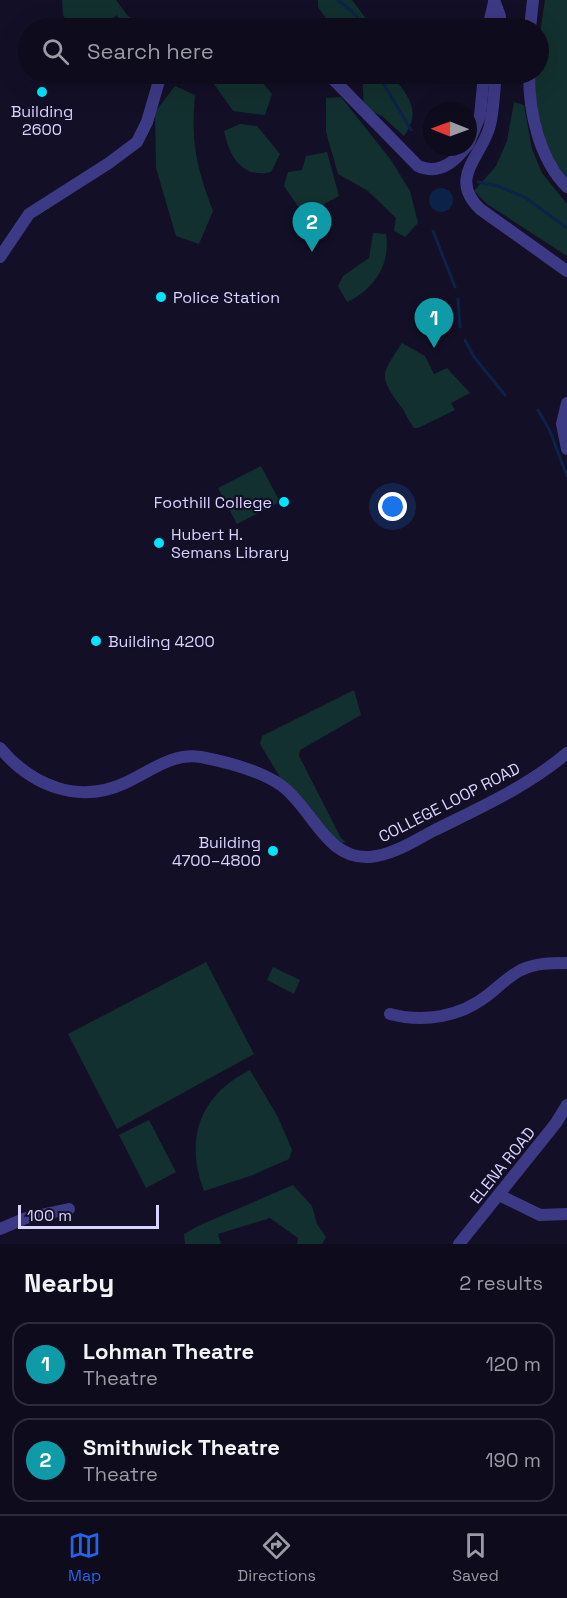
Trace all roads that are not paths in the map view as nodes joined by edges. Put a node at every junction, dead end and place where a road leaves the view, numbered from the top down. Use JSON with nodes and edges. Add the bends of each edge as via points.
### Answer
{"nodes":[{"id":1,"x":533,"y":0,"type":"edge"},
{"id":2,"x":494,"y":1,"type":"edge"},
{"id":3,"x":490,"y":18,"type":"edge"},
{"id":4,"x":500,"y":18,"type":"edge"},
{"id":5,"x":531,"y":18,"type":"edge"},
{"id":6,"x":158,"y":84,"type":"edge"},
{"id":7,"x":338,"y":84,"type":"edge"},
{"id":8,"x":483,"y":84,"type":"edge"},
{"id":9,"x":495,"y":84,"type":"edge"},
{"id":10,"x":530,"y":84,"type":"edge"},
{"id":11,"x":477,"y":123,"type":"edge"},
{"id":12,"x":456,"y":156,"type":"edge"},
{"id":13,"x":567,"y":187,"type":"edge"},
{"id":14,"x":0,"y":256,"type":"edge"},
{"id":15,"x":567,"y":271,"type":"edge"},
{"id":16,"x":567,"y":404,"type":"edge"},
{"id":17,"x":567,"y":449,"type":"edge"},
{"id":18,"x":0,"y":748,"type":"edge"},
{"id":19,"x":567,"y":753,"type":"edge"},
{"id":20,"x":567,"y":963,"type":"edge"},
{"id":21,"x":390,"y":1014,"type":"dead end"},
{"id":22,"x":567,"y":1105,"type":"edge"},
{"id":23,"x":499,"y":1195,"type":"junction"},
{"id":24,"x":69,"y":1209,"type":"dead end"},
{"id":25,"x":567,"y":1214,"type":"edge"},
{"id":26,"x":0,"y":1229,"type":"edge"},
{"id":27,"x":459,"y":1244,"type":"edge"}],
"edges":[{"from":1,"to":5,"type":"street"},
{"from":2,"to":3,"type":"street"},
{"from":2,"to":4,"type":"street"},
{"from":6,"to":14,"type":"street","via":[[137,142],[29,214]]},
{"from":7,"to":12,"type":"street","via":[[418,166],[429,170],[444,167]]},
{"from":8,"to":11,"type":"street"},
{"from":9,"to":15,"type":"street","via":[[490,124],[468,168],[469,195],[480,209]]},
{"from":10,"to":13,"type":"street","via":[[540,139],[552,169]]},
{"from":16,"to":17,"type":"street","via":[[562,424]]},
{"from":18,"to":19,"type":"street","name":"COLLEGE LOOP ROAD","via":[[33,778],[51,788],[71,792],[117,786],[183,756],[235,766],[283,787],[343,852],[369,857],[393,851],[524,785]]},
{"from":20,"to":21,"type":"street","via":[[541,963],[520,970],[470,1008],[448,1016],[413,1018]]},
{"from":22,"to":23,"type":"street","name":"ELENA ROAD"},
{"from":23,"to":25,"type":"street","via":[[540,1215]]},
{"from":23,"to":27,"type":"street","name":"ELENA ROAD"},
{"from":24,"to":26,"type":"street","via":[[26,1218]]}]}
